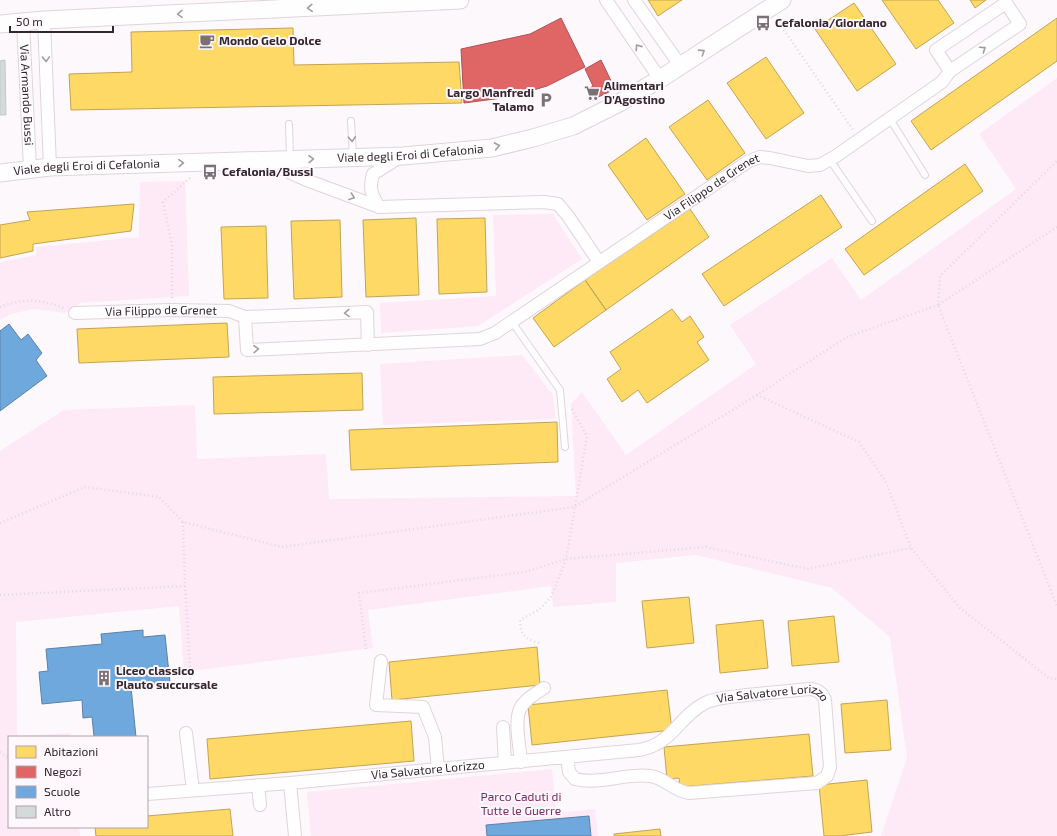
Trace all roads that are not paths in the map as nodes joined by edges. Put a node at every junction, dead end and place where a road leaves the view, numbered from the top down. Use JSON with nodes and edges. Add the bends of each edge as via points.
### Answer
{"nodes":[{"id":1,"x":460,"y":0,"type":"edge"},
{"id":2,"x":606,"y":0,"type":"edge"},
{"id":3,"x":634,"y":0,"type":"edge"},
{"id":4,"x":776,"y":4,"type":"edge"},
{"id":5,"x":44,"y":20,"type":"junction"},
{"id":6,"x":23,"y":22,"type":"junction"},
{"id":7,"x":0,"y":24,"type":"edge"},
{"id":8,"x":680,"y":65,"type":"junction"},
{"id":9,"x":950,"y":71,"type":"junction"},
{"id":10,"x":660,"y":79,"type":"junction"},
{"id":11,"x":890,"y":119,"type":"junction"},
{"id":12,"x":351,"y":121,"type":"dead end"},
{"id":13,"x":289,"y":124,"type":"dead end"},
{"id":14,"x":403,"y":156,"type":"junction"},
{"id":15,"x":353,"y":157,"type":"junction"},
{"id":16,"x":290,"y":159,"type":"junction"},
{"id":17,"x":264,"y":160,"type":"junction"},
{"id":18,"x":830,"y":160,"type":"junction"},
{"id":19,"x":50,"y":166,"type":"junction"},
{"id":20,"x":30,"y":168,"type":"junction"},
{"id":21,"x":0,"y":173,"type":"edge"},
{"id":22,"x":925,"y":175,"type":"dead end"},
{"id":23,"x":379,"y":207,"type":"junction"},
{"id":24,"x":872,"y":221,"type":"dead end"},
{"id":25,"x":599,"y":262,"type":"junction"},
{"id":26,"x":75,"y":313,"type":"road end"},
{"id":27,"x":245,"y":317,"type":"junction"},
{"id":28,"x":512,"y":322,"type":"junction"},
{"id":29,"x":368,"y":345,"type":"junction"},
{"id":30,"x":565,"y":447,"type":"dead end"},
{"id":31,"x":381,"y":661,"type":"dead end"},
{"id":32,"x":544,"y":688,"type":"dead end"},
{"id":33,"x":503,"y":727,"type":"dead end"},
{"id":34,"x":186,"y":733,"type":"dead end"},
{"id":35,"x":567,"y":757,"type":"junction"},
{"id":36,"x":521,"y":762,"type":"junction"},
{"id":37,"x":505,"y":763,"type":"junction"},
{"id":38,"x":438,"y":769,"type":"junction"},
{"id":39,"x":290,"y":783,"type":"junction"},
{"id":40,"x":258,"y":785,"type":"junction"},
{"id":41,"x":193,"y":790,"type":"junction"},
{"id":42,"x":148,"y":794,"type":"edge"},
{"id":43,"x":260,"y":805,"type":"dead end"},
{"id":44,"x":295,"y":836,"type":"edge"}],
"edges":[{"from":1,"to":5,"type":"main road","one_way":true},
{"from":10,"to":2,"type":"street","one_way":true},
{"from":3,"to":8,"type":"street"},
{"from":8,"to":4,"type":"main road","name":"Viale degli Eroi di Cefalonia","one_way":true},
{"from":5,"to":6,"type":"main road"},
{"from":5,"to":19,"type":"street","name":"Via Armando Bussi","one_way":true},
{"from":6,"to":7,"type":"main road"},
{"from":6,"to":20,"type":"street","name":"Via Armando Bussi"},
{"from":8,"to":10,"type":"main road","name":"Viale degli Eroi di Cefalonia"},
{"from":9,"to":9,"type":"street","name":"Via Filippo de Grenet","one_way":true,"via":[[1020,24],[1006,3],[936,50]]},
{"from":9,"to":11,"type":"street","name":"Via Filippo de Grenet","via":[[942,82]]},
{"from":14,"to":10,"type":"main road","name":"Viale degli Eroi di Cefalonia","one_way":true,"via":[[492,148],[533,138],[573,126]]},
{"from":11,"to":18,"type":"street","name":"Via Filippo de Grenet"},
{"from":11,"to":22,"type":"lane"},
{"from":12,"to":15,"type":"lane","one_way":true},
{"from":13,"to":16,"type":"lane"},
{"from":14,"to":15,"type":"main road","name":"Viale degli Eroi di Cefalonia"},
{"from":14,"to":23,"type":"street","via":[[373,174],[370,185],[373,198]]},
{"from":16,"to":15,"type":"main road","name":"Viale degli Eroi di Cefalonia","one_way":true},
{"from":16,"to":17,"type":"main road","name":"Viale degli Eroi di Cefalonia"},
{"from":19,"to":17,"type":"main road","name":"Viale degli Eroi di Cefalonia","one_way":true},
{"from":17,"to":23,"type":"street","one_way":true,"via":[[309,181]]},
{"from":18,"to":24,"type":"lane"},
{"from":18,"to":25,"type":"street","name":"Via Filippo de Grenet","via":[[820,165],[808,166],[760,157],[749,161]]},
{"from":19,"to":20,"type":"main road","name":"Viale degli Eroi di Cefalonia"},
{"from":20,"to":21,"type":"main road","name":"Viale degli Eroi di Cefalonia"},
{"from":23,"to":25,"type":"street","via":[[544,202],[558,204]]},
{"from":25,"to":28,"type":"street","name":"Via Filippo de Grenet"},
{"from":26,"to":27,"type":"street","name":"Via Filippo de Grenet","via":[[229,311]]},
{"from":29,"to":27,"type":"street","name":"Via Filippo de Grenet","one_way":true,"via":[[366,312]]},
{"from":27,"to":29,"type":"street","name":"Via Filippo de Grenet","one_way":true,"via":[[247,350]]},
{"from":28,"to":29,"type":"street","name":"Via Filippo de Grenet","via":[[480,339]]},
{"from":28,"to":30,"type":"lane","via":[[560,390]]},
{"from":31,"to":38,"type":"street","via":[[376,705],[423,707],[435,738]]},
{"from":32,"to":36,"type":"street","via":[[528,700],[519,712]]},
{"from":33,"to":37,"type":"street"},
{"from":34,"to":41,"type":"street"},
{"from":35,"to":35,"type":"street","name":"Via Salvatore Lorizzo","via":[[656,746],[694,712],[715,700],[808,689],[817,690],[824,697],[830,768],[827,776],[817,783],[689,793],[679,791],[651,776],[588,781],[576,779],[570,775]]},
{"from":35,"to":36,"type":"street","name":"Via Salvatore Lorizzo"},
{"from":36,"to":37,"type":"street","name":"Via Salvatore Lorizzo"},
{"from":37,"to":38,"type":"street","name":"Via Salvatore Lorizzo"},
{"from":38,"to":39,"type":"street","name":"Via Salvatore Lorizzo"},
{"from":39,"to":40,"type":"street","name":"Via Salvatore Lorizzo"},
{"from":39,"to":44,"type":"street"},
{"from":40,"to":41,"type":"street","name":"Via Salvatore Lorizzo"},
{"from":40,"to":43,"type":"street"},
{"from":41,"to":42,"type":"street","name":"Via Salvatore Lorizzo"}]}
